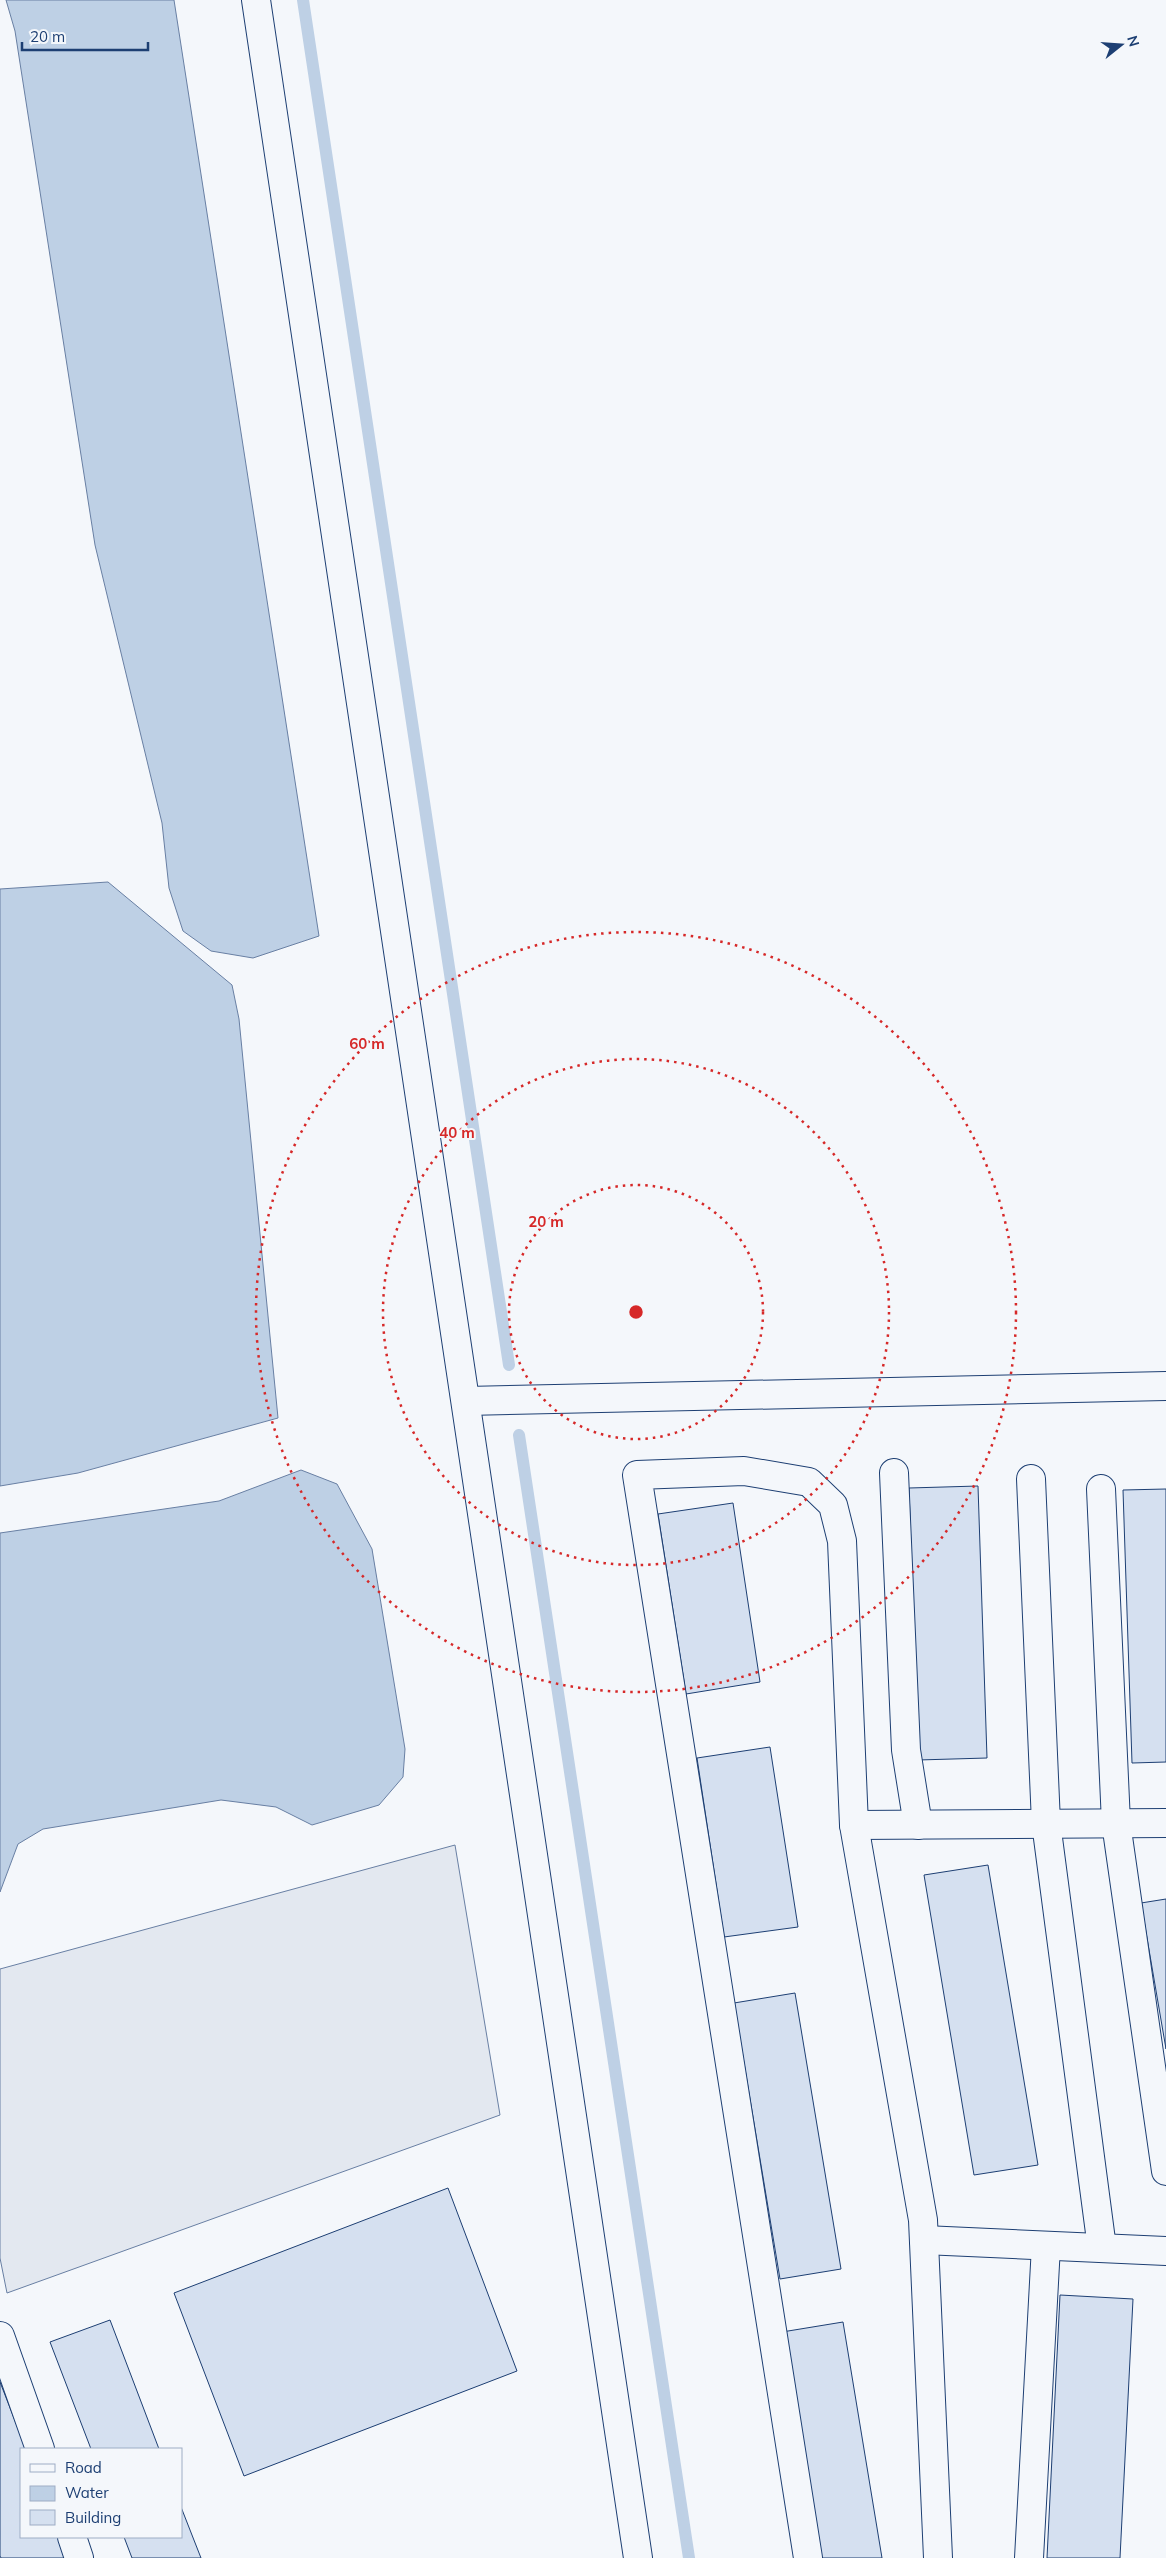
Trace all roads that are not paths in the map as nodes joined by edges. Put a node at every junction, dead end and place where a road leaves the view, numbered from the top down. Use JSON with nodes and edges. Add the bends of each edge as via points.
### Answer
{"nodes":[{"id":1,"x":256,"y":0,"type":"edge"},
{"id":2,"x":1166,"y":1386,"type":"edge"},
{"id":3,"x":466,"y":1401,"type":"junction"},
{"id":4,"x":894,"y":1473,"type":"dead end"},
{"id":5,"x":1032,"y":1478,"type":"dead end"},
{"id":6,"x":1101,"y":1489,"type":"dead end"},
{"id":7,"x":1046,"y":1823,"type":"junction"},
{"id":8,"x":1116,"y":1823,"type":"junction"},
{"id":9,"x":1166,"y":1823,"type":"edge"},
{"id":10,"x":854,"y":1825,"type":"junction"},
{"id":11,"x":918,"y":1825,"type":"junction"},
{"id":12,"x":1166,"y":2171,"type":"edge"},
{"id":13,"x":924,"y":2240,"type":"junction"},
{"id":14,"x":1046,"y":2246,"type":"junction"},
{"id":15,"x":1102,"y":2248,"type":"junction"},
{"id":16,"x":1166,"y":2252,"type":"edge"},
{"id":17,"x":0,"y":2336,"type":"edge"},
{"id":18,"x":40,"y":2448,"type":"edge"},
{"id":19,"x":72,"y":2538,"type":"edge"},
{"id":20,"x":79,"y":2558,"type":"edge"},
{"id":21,"x":638,"y":2558,"type":"edge"},
{"id":22,"x":808,"y":2558,"type":"edge"},
{"id":23,"x":938,"y":2558,"type":"edge"},
{"id":24,"x":1029,"y":2558,"type":"edge"}],
"edges":[{"from":1,"to":3,"type":"street"},
{"from":2,"to":3,"type":"street"},
{"from":3,"to":21,"type":"street"},
{"from":4,"to":11,"type":"street","via":[[906,1750]]},
{"from":5,"to":7,"type":"street"},
{"from":6,"to":8,"type":"street"},
{"from":7,"to":8,"type":"street"},
{"from":7,"to":11,"type":"street"},
{"from":7,"to":15,"type":"street"},
{"from":8,"to":9,"type":"street"},
{"from":8,"to":12,"type":"street"},
{"from":10,"to":11,"type":"street"},
{"from":10,"to":13,"type":"street"},
{"from":10,"to":22,"type":"street","via":[[842,1541],[833,1505],[809,1482],[744,1471],[637,1475]]},
{"from":13,"to":14,"type":"street"},
{"from":13,"to":23,"type":"street"},
{"from":14,"to":15,"type":"street"},
{"from":14,"to":24,"type":"street"},
{"from":15,"to":16,"type":"street"},
{"from":17,"to":18,"type":"street"},
{"from":19,"to":20,"type":"street"}]}
